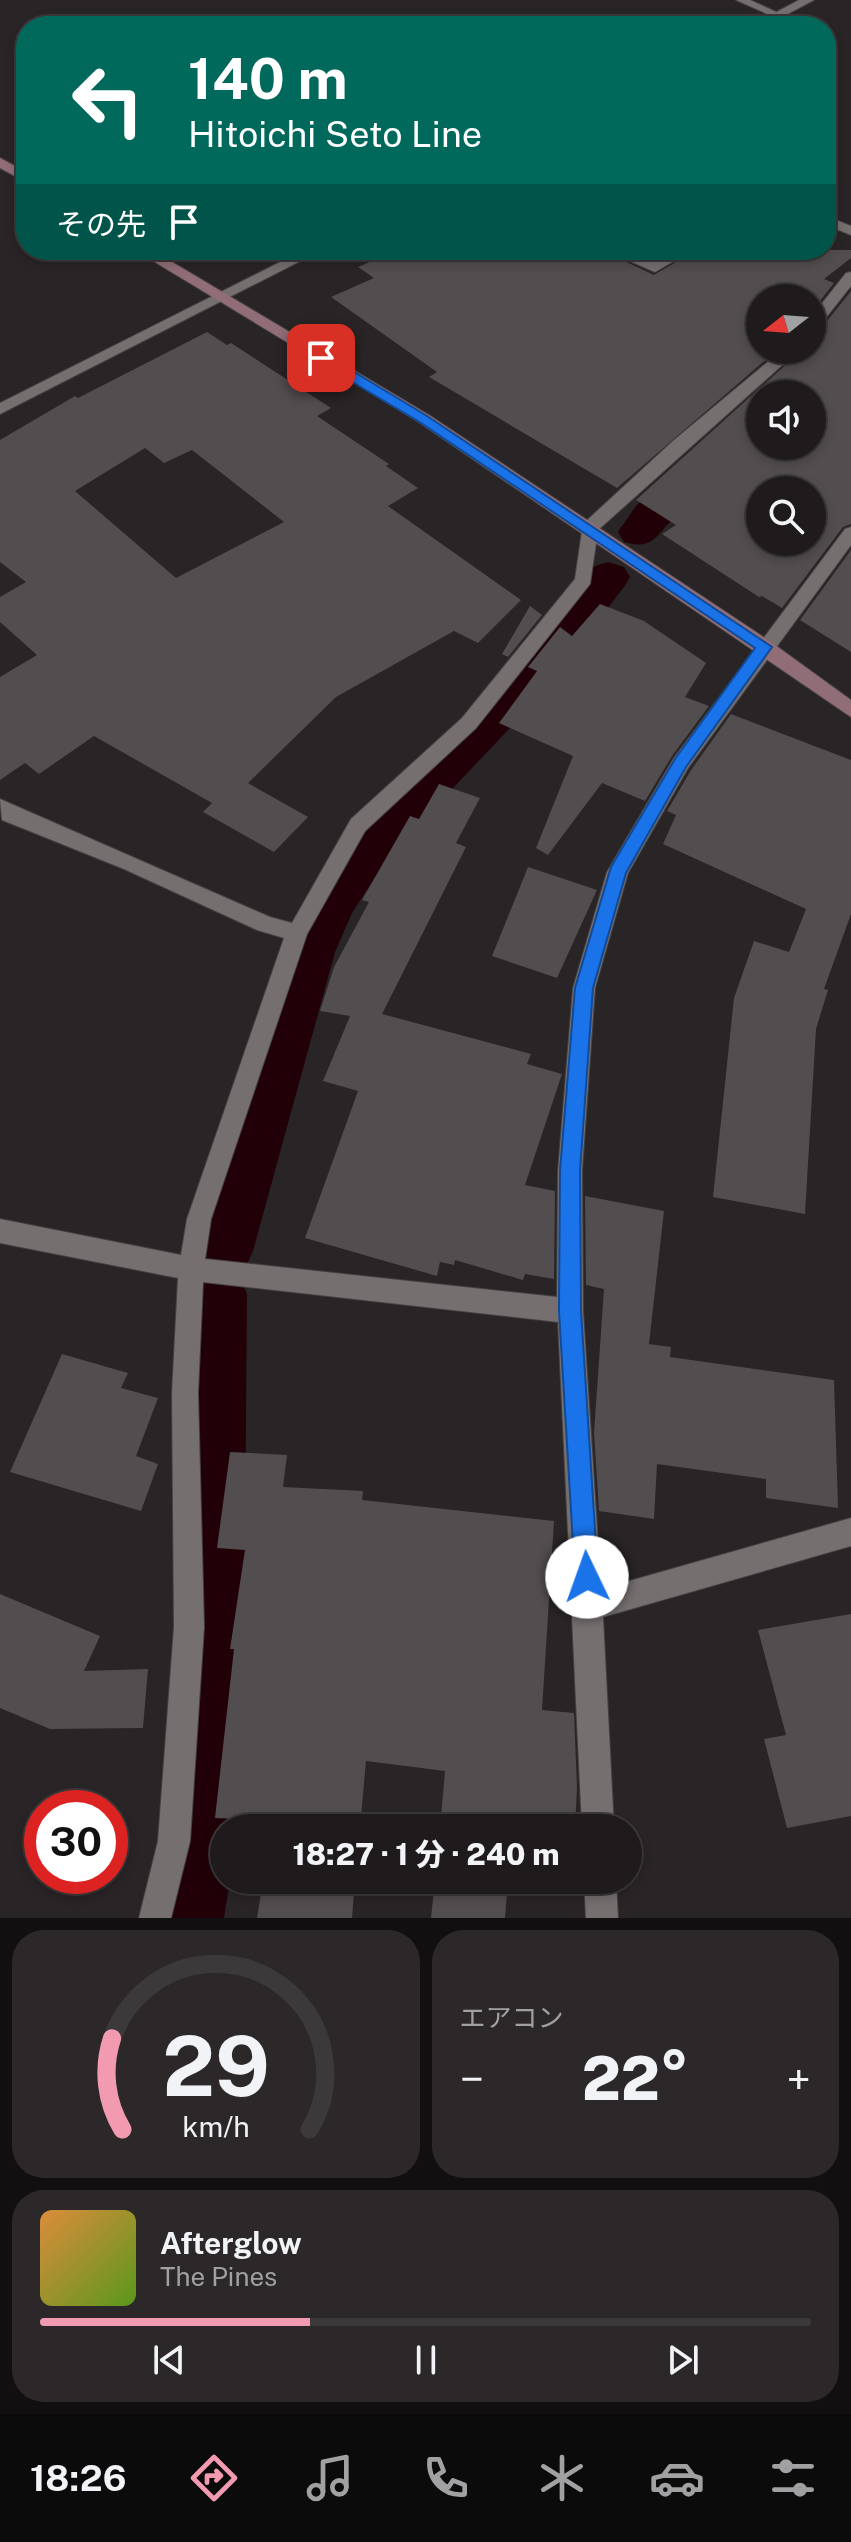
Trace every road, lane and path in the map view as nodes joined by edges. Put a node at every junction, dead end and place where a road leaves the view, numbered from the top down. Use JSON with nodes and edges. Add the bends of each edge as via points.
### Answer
{"nodes":[{"id":1,"x":741,"y":0,"type":"edge"},
{"id":2,"x":808,"y":0,"type":"edge"},
{"id":3,"x":778,"y":15,"type":"joint"},
{"id":4,"x":158,"y":260,"type":"edge"},
{"id":5,"x":295,"y":260,"type":"edge"},
{"id":6,"x":635,"y":260,"type":"edge"},
{"id":7,"x":669,"y":260,"type":"edge"},
{"id":8,"x":851,"y":276,"type":"edge"},
{"id":9,"x":220,"y":298,"type":"junction"},
{"id":10,"x":826,"y":308,"type":"edge"},
{"id":11,"x":774,"y":364,"type":"edge"},
{"id":12,"x":0,"y":409,"type":"edge"},
{"id":13,"x":589,"y":528,"type":"junction"},
{"id":14,"x":851,"y":533,"type":"edge"},
{"id":15,"x":764,"y":647,"type":"junction"},
{"id":16,"x":851,"y":710,"type":"edge"},
{"id":17,"x":0,"y":807,"type":"edge"},
{"id":18,"x":297,"y":933,"type":"junction"},
{"id":19,"x":0,"y":1231,"type":"edge"},
{"id":20,"x":191,"y":1269,"type":"junction"},
{"id":21,"x":570,"y":1311,"type":"junction"},
{"id":22,"x":851,"y":1532,"type":"edge"},
{"id":23,"x":588,"y":1607,"type":"junction"},
{"id":24,"x":597,"y":1814,"type":"edge"},
{"id":25,"x":601,"y":1894,"type":"edge"},
{"id":26,"x":155,"y":1918,"type":"edge"},
{"id":27,"x":602,"y":1918,"type":"edge"}],
"edges":[{"from":1,"to":3,"type":"lane"},
{"from":2,"to":3,"type":"street"},
{"from":4,"to":9,"type":"main road"},
{"from":5,"to":9,"type":"street"},
{"from":6,"to":7,"type":"street","via":[[655,268]]},
{"from":8,"to":10,"type":"street"},
{"from":9,"to":12,"type":"street"},
{"from":9,"to":13,"type":"main road","via":[[423,418]]},
{"from":11,"to":13,"type":"street"},
{"from":13,"to":15,"type":"main road"},
{"from":13,"to":18,"type":"street","via":[[584,580],[469,723],[358,825]]},
{"from":14,"to":15,"type":"street"},
{"from":15,"to":16,"type":"main road"},
{"from":15,"to":21,"type":"street","via":[[681,763],[618,872],[592,959],[584,988],[570,1171]]},
{"from":17,"to":18,"type":"street","via":[[265,924]]},
{"from":18,"to":20,"type":"street","via":[[199,1219]]},
{"from":19,"to":20,"type":"street"},
{"from":20,"to":21,"type":"street"},
{"from":20,"to":26,"type":"street","via":[[185,1393],[189,1627],[174,1841]]},
{"from":21,"to":23,"type":"street"},
{"from":22,"to":23,"type":"street"},
{"from":23,"to":24,"type":"street"},
{"from":25,"to":27,"type":"street"}]}
